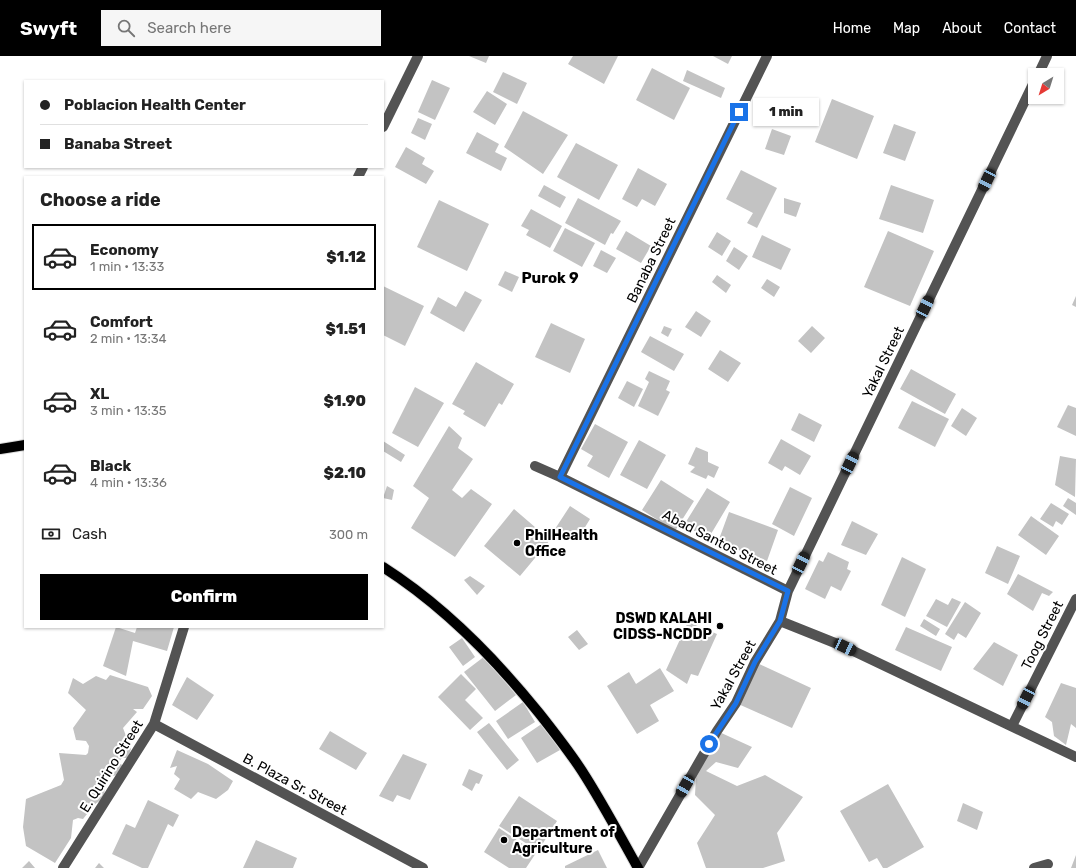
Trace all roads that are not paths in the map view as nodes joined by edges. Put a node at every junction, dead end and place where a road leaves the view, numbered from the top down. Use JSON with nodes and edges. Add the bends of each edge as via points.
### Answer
{"nodes":[{"id":1,"x":418,"y":56,"type":"edge"},
{"id":2,"x":767,"y":56,"type":"edge"},
{"id":3,"x":1047,"y":56,"type":"edge"},
{"id":4,"x":1041,"y":68,"type":"edge"},
{"id":5,"x":1028,"y":94,"type":"edge"},
{"id":6,"x":384,"y":126,"type":"edge"},
{"id":7,"x":24,"y":446,"type":"edge"},
{"id":8,"x":0,"y":449,"type":"edge"},
{"id":9,"x":535,"y":466,"type":"dead end"},
{"id":10,"x":560,"y":477,"type":"junction"},
{"id":11,"x":384,"y":568,"type":"edge"},
{"id":12,"x":788,"y":591,"type":"junction"},
{"id":13,"x":1076,"y":599,"type":"edge"},
{"id":14,"x":780,"y":621,"type":"junction"},
{"id":15,"x":184,"y":628,"type":"edge"},
{"id":16,"x":154,"y":724,"type":"junction"},
{"id":17,"x":1012,"y":726,"type":"junction"},
{"id":18,"x":1076,"y":758,"type":"edge"},
{"id":19,"x":1048,"y":864,"type":"dead end"},
{"id":20,"x":63,"y":868,"type":"edge"},
{"id":21,"x":423,"y":868,"type":"edge"},
{"id":22,"x":638,"y":868,"type":"edge"},
{"id":23,"x":1034,"y":868,"type":"edge"}],
"edges":[{"from":1,"to":6,"type":"street"},
{"from":2,"to":10,"type":"street","name":"Banaba Street"},
{"from":3,"to":4,"type":"street"},
{"from":5,"to":12,"type":"street","name":"Yakal Street"},
{"from":7,"to":8,"type":"main road"},
{"from":9,"to":10,"type":"street","name":"Abad Santos Street"},
{"from":10,"to":12,"type":"street","name":"Abad Santos Street"},
{"from":11,"to":22,"type":"main road","via":[[409,584],[463,628],[520,690],[558,736],[582,771]]},
{"from":12,"to":14,"type":"street","name":"Abad Santos Street"},
{"from":13,"to":17,"type":"street","name":"Toog Street"},
{"from":14,"to":17,"type":"street","via":[[845,647]]},
{"from":14,"to":22,"type":"street","name":"Yakal Street","via":[[755,662],[736,703],[717,731]]},
{"from":15,"to":16,"type":"street","name":"E. Quirino Street"},
{"from":16,"to":20,"type":"street","name":"E. Quirino Street"},
{"from":16,"to":21,"type":"street","name":"B. Plaza Sr. Street"},
{"from":17,"to":18,"type":"street"},
{"from":19,"to":23,"type":"street"}]}
